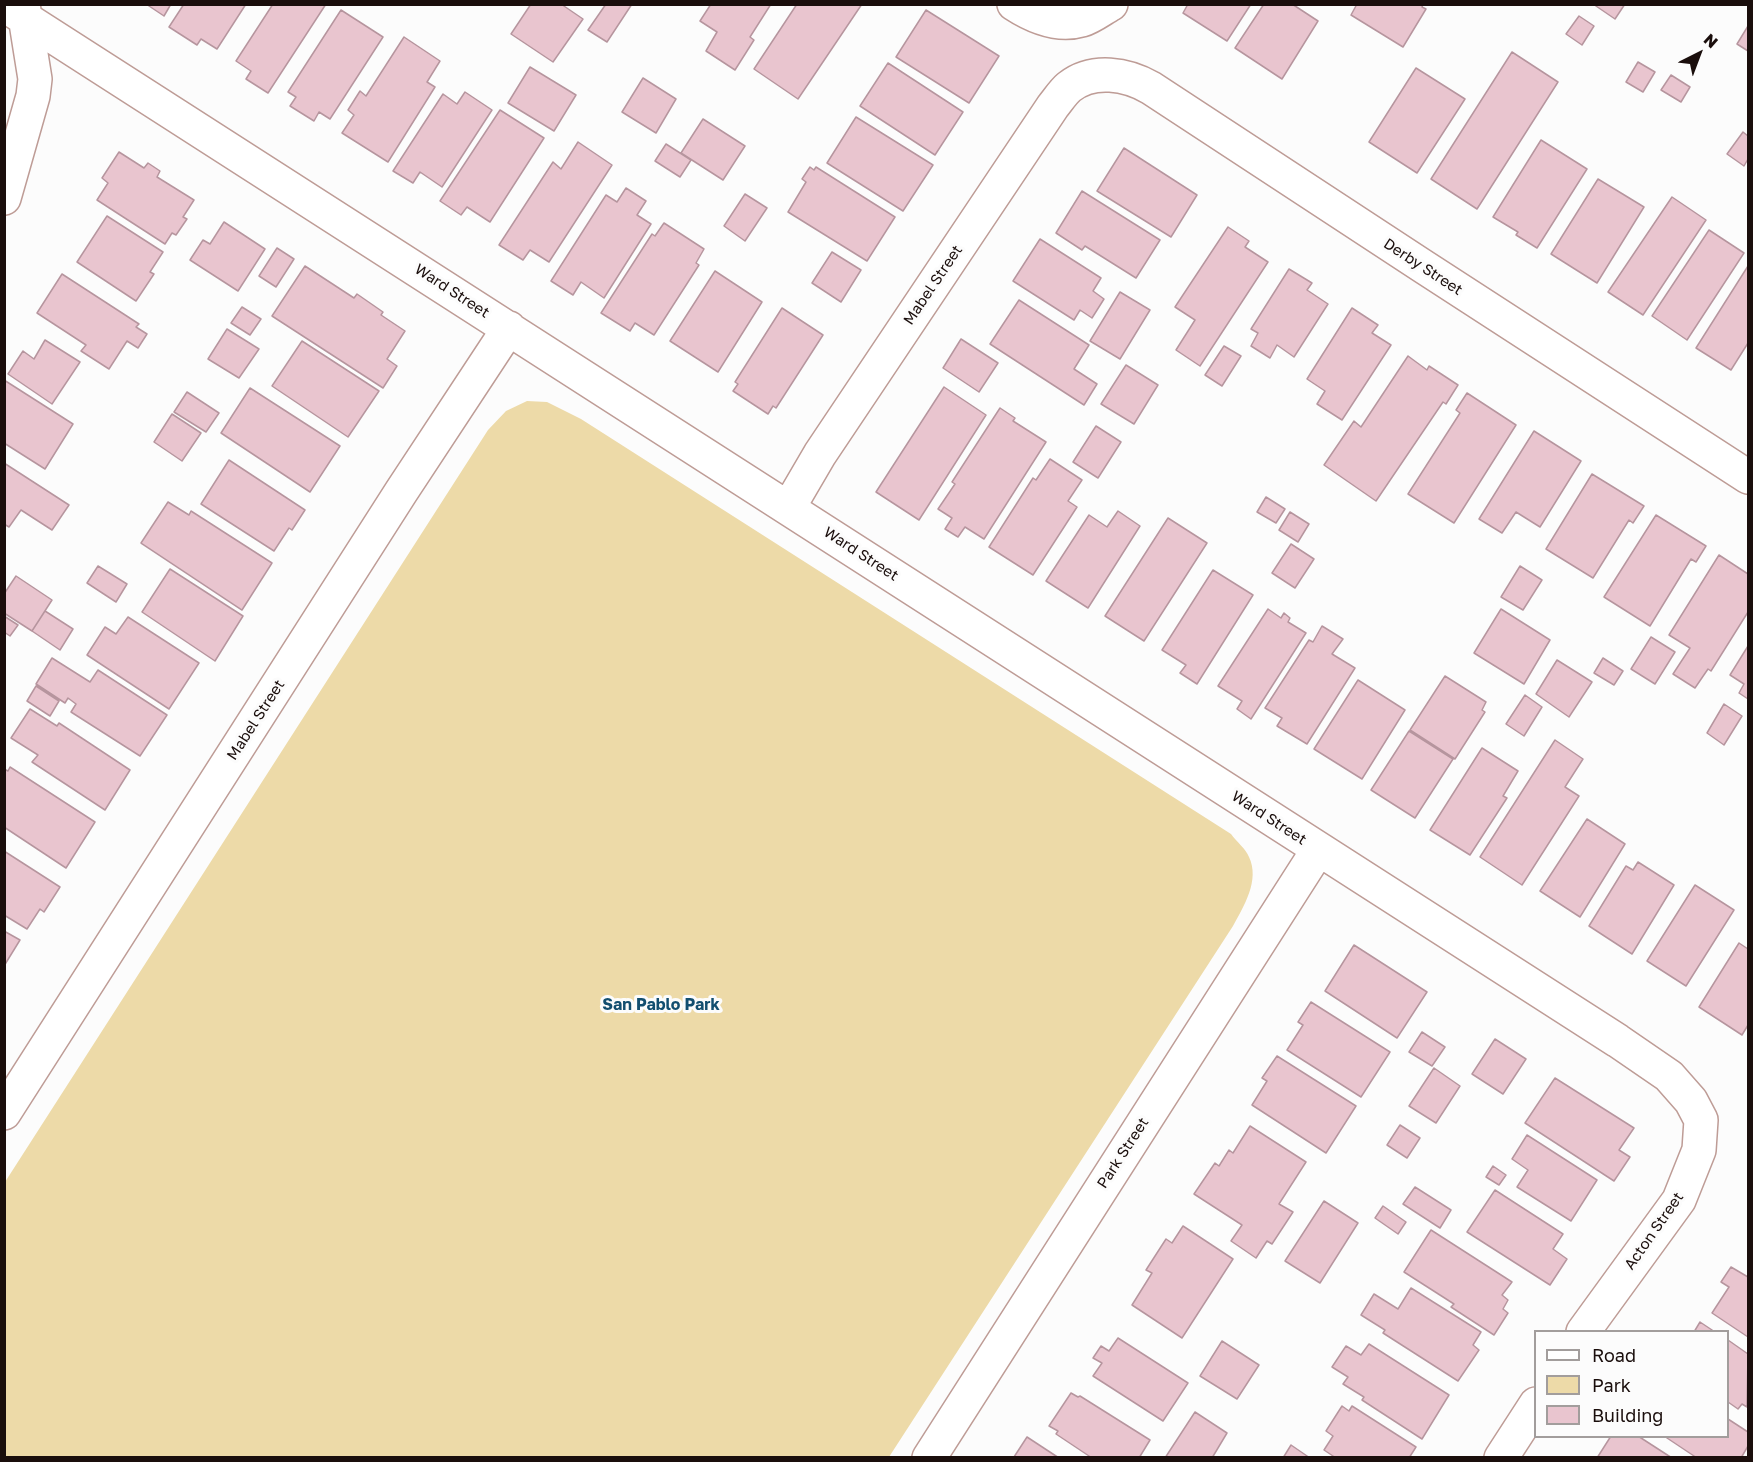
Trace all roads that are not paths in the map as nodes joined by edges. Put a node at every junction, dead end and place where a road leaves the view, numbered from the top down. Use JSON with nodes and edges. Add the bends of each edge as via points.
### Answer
{"nodes":[{"id":1,"x":1014,"y":4,"type":"edge"},
{"id":2,"x":1111,"y":4,"type":"edge"},
{"id":3,"x":17,"y":9,"type":"edge"},
{"id":4,"x":1092,"y":76,"type":"joint"},
{"id":5,"x":4,"y":198,"type":"edge"},
{"id":6,"x":508,"y":328,"type":"junction"},
{"id":7,"x":1749,"y":477,"type":"edge"},
{"id":8,"x":789,"y":507,"type":"junction"},
{"id":9,"x":1318,"y":850,"type":"junction"},
{"id":10,"x":4,"y":1113,"type":"edge"},
{"id":11,"x":1701,"y":1120,"type":"joint"},
{"id":12,"x":1584,"y":1330,"type":"edge"},
{"id":13,"x":1534,"y":1407,"type":"edge"},
{"id":14,"x":929,"y":1458,"type":"edge"},
{"id":15,"x":1501,"y":1458,"type":"edge"}],
"edges":[{"from":1,"to":2,"type":"street","via":[[1029,14],[1056,22],[1082,20]]},
{"from":3,"to":5,"type":"street","via":[[35,79]]},
{"from":3,"to":6,"type":"street","name":"Ward Street"},
{"from":4,"to":7,"type":"street","name":"Derby Street","via":[[1112,75],[1151,88]]},
{"from":4,"to":8,"type":"street","name":"Mabel Street","via":[[1070,87],[1053,106],[820,454]]},
{"from":6,"to":8,"type":"street","name":"Ward Street"},
{"from":6,"to":10,"type":"street","name":"Mabel Street"},
{"from":8,"to":9,"type":"street","name":"Ward Street"},
{"from":9,"to":11,"type":"street","name":"Ward Street","via":[[1669,1076],[1691,1101]]},
{"from":9,"to":14,"type":"street","name":"Park Street"},
{"from":11,"to":12,"type":"street","name":"Acton Street","via":[[1699,1150],[1679,1200]]},
{"from":13,"to":15,"type":"street"}]}
